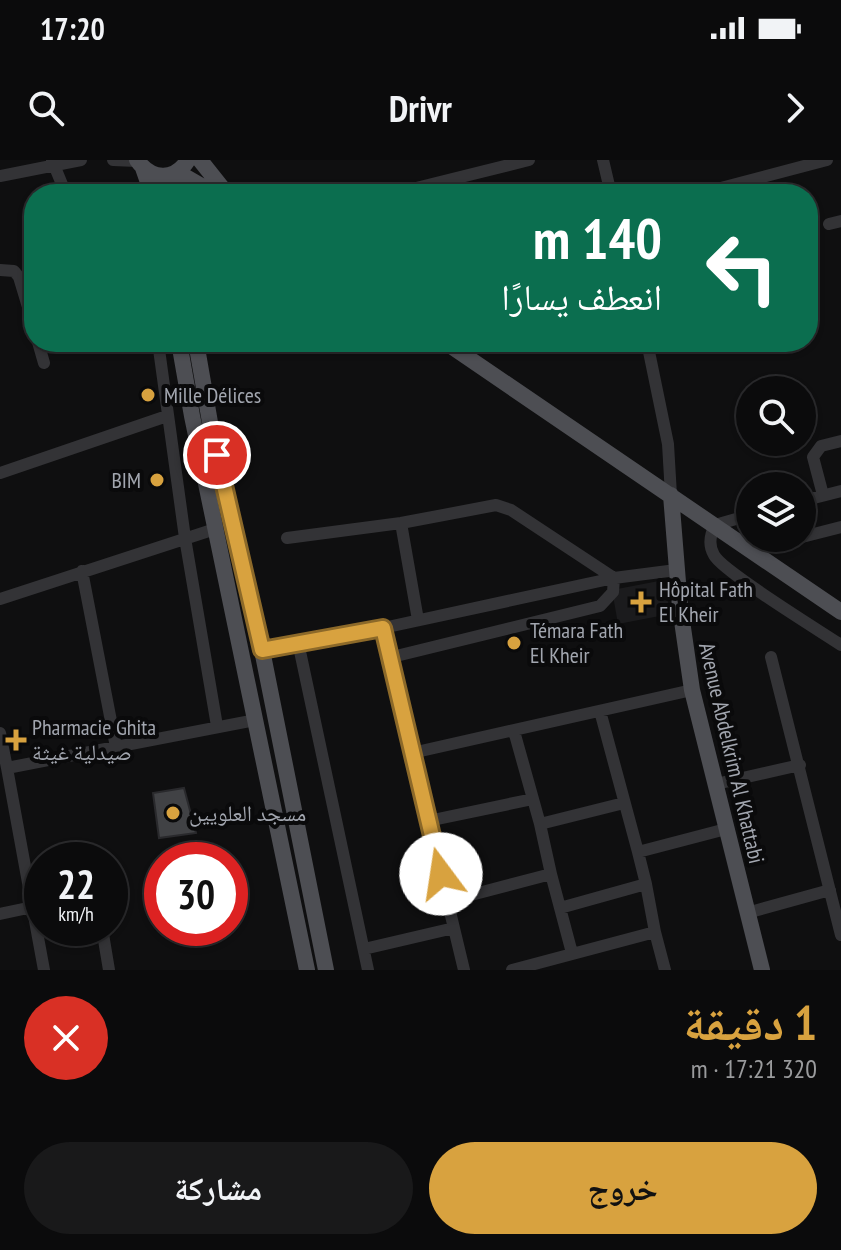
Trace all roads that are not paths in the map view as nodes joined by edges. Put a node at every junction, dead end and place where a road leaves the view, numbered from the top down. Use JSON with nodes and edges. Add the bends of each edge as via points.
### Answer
{"nodes":[{"id":1,"x":81,"y":160,"type":"edge"},
{"id":2,"x":113,"y":160,"type":"edge"},
{"id":3,"x":200,"y":160,"type":"edge"},
{"id":4,"x":529,"y":160,"type":"edge"},
{"id":5,"x":603,"y":160,"type":"edge"},
{"id":6,"x":827,"y":160,"type":"edge"},
{"id":7,"x":52,"y":162,"type":"edge"},
{"id":8,"x":139,"y":163,"type":"edge"},
{"id":9,"x":179,"y":169,"type":"edge"},
{"id":10,"x":0,"y":176,"type":"edge"},
{"id":11,"x":62,"y":184,"type":"edge"},
{"id":12,"x":148,"y":184,"type":"edge"},
{"id":13,"x":202,"y":184,"type":"edge"},
{"id":14,"x":211,"y":184,"type":"edge"},
{"id":15,"x":432,"y":184,"type":"edge"},
{"id":16,"x":609,"y":184,"type":"edge"},
{"id":17,"x":736,"y":184,"type":"edge"},
{"id":18,"x":0,"y":270,"type":"edge"},
{"id":19,"x":24,"y":294,"type":"edge"},
{"id":20,"x":41,"y":352,"type":"edge"},
{"id":21,"x":159,"y":352,"type":"edge"},
{"id":22,"x":181,"y":352,"type":"edge"},
{"id":23,"x":198,"y":352,"type":"edge"},
{"id":24,"x":460,"y":352,"type":"edge"},
{"id":25,"x":649,"y":352,"type":"edge"},
{"id":26,"x":44,"y":363,"type":"dead end"},
{"id":27,"x":167,"y":416,"type":"junction"},
{"id":28,"x":841,"y":441,"type":"edge"},
{"id":29,"x":0,"y":473,"type":"edge"},
{"id":30,"x":841,"y":491,"type":"edge"},
{"id":31,"x":671,"y":495,"type":"junction"},
{"id":32,"x":823,"y":495,"type":"junction"},
{"id":33,"x":816,"y":497,"type":"edge"},
{"id":34,"x":736,"y":519,"type":"edge"},
{"id":35,"x":401,"y":523,"type":"junction"},
{"id":36,"x":715,"y":525,"type":"junction"},
{"id":37,"x":841,"y":527,"type":"edge"},
{"id":38,"x":215,"y":529,"type":"junction"},
{"id":39,"x":816,"y":534,"type":"edge"},
{"id":40,"x":185,"y":538,"type":"junction"},
{"id":41,"x":287,"y":538,"type":"dead end"},
{"id":42,"x":736,"y":541,"type":"edge"},
{"id":43,"x":751,"y":552,"type":"edge"},
{"id":44,"x":676,"y":570,"type":"junction"},
{"id":45,"x":82,"y":571,"type":"junction"},
{"id":46,"x":614,"y":578,"type":"junction"},
{"id":47,"x":0,"y":599,"type":"edge"},
{"id":48,"x":488,"y":605,"type":"junction"},
{"id":49,"x":835,"y":608,"type":"edge"},
{"id":50,"x":418,"y":620,"type":"junction"},
{"id":51,"x":813,"y":626,"type":"junction"},
{"id":52,"x":383,"y":628,"type":"junction"},
{"id":53,"x":494,"y":633,"type":"junction"},
{"id":54,"x":298,"y":642,"type":"junction"},
{"id":55,"x":841,"y":645,"type":"edge"},
{"id":56,"x":262,"y":650,"type":"junction"},
{"id":57,"x":771,"y":657,"type":"dead end"},
{"id":58,"x":388,"y":658,"type":"junction"},
{"id":59,"x":692,"y":690,"type":"junction"},
{"id":60,"x":600,"y":711,"type":"junction"},
{"id":61,"x":256,"y":720,"type":"junction"},
{"id":62,"x":217,"y":726,"type":"junction"},
{"id":63,"x":514,"y":731,"type":"junction"},
{"id":64,"x":0,"y":733,"type":"edge"},
{"id":65,"x":116,"y":747,"type":"junction"},
{"id":66,"x":412,"y":753,"type":"junction"},
{"id":67,"x":800,"y":765,"type":"junction"},
{"id":68,"x":7,"y":768,"type":"junction"},
{"id":69,"x":716,"y":784,"type":"junction"},
{"id":70,"x":533,"y":799,"type":"junction"},
{"id":71,"x":624,"y":803,"type":"junction"},
{"id":72,"x":428,"y":821,"type":"junction"},
{"id":73,"x":540,"y":824,"type":"junction"},
{"id":74,"x":726,"y":829,"type":"junction"},
{"id":75,"x":24,"y":846,"type":"edge"},
{"id":76,"x":638,"y":852,"type":"junction"},
{"id":77,"x":551,"y":874,"type":"junction"},
{"id":78,"x":646,"y":884,"type":"junction"},
{"id":79,"x":830,"y":890,"type":"junction"},
{"id":80,"x":448,"y":901,"type":"junction"},
{"id":81,"x":560,"y":908,"type":"junction"},
{"id":82,"x":24,"y":909,"type":"edge"},
{"id":83,"x":747,"y":913,"type":"junction"},
{"id":84,"x":0,"y":914,"type":"edge"},
{"id":85,"x":454,"y":928,"type":"junction"},
{"id":86,"x":655,"y":932,"type":"junction"},
{"id":87,"x":841,"y":935,"type":"edge"},
{"id":88,"x":41,"y":946,"type":"edge"},
{"id":89,"x":105,"y":946,"type":"edge"},
{"id":90,"x":364,"y":949,"type":"junction"},
{"id":91,"x":572,"y":953,"type":"junction"},
{"id":92,"x":44,"y":970,"type":"edge"},
{"id":93,"x":109,"y":970,"type":"edge"},
{"id":94,"x":307,"y":970,"type":"edge"},
{"id":95,"x":326,"y":970,"type":"edge"},
{"id":96,"x":368,"y":970,"type":"edge"},
{"id":97,"x":464,"y":970,"type":"edge"},
{"id":98,"x":512,"y":970,"type":"edge"},
{"id":99,"x":665,"y":970,"type":"edge"},
{"id":100,"x":762,"y":970,"type":"edge"}],
"edges":[{"from":1,"to":7,"type":"street"},
{"from":2,"to":8,"type":"street"},
{"from":3,"to":14,"type":"main road"},
{"from":4,"to":15,"type":"street"},
{"from":5,"to":16,"type":"street"},
{"from":6,"to":17,"type":"street"},
{"from":7,"to":10,"type":"street"},
{"from":7,"to":11,"type":"street"},
{"from":8,"to":9,"type":"main road","via":[[157,176]]},
{"from":8,"to":12,"type":"main road"},
{"from":9,"to":13,"type":"main road"},
{"from":18,"to":19,"type":"street","via":[[19,277]]},
{"from":20,"to":26,"type":"street"},
{"from":21,"to":27,"type":"street"},
{"from":22,"to":38,"type":"main road"},
{"from":23,"to":56,"type":"main road"},
{"from":24,"to":31,"type":"main road"},
{"from":25,"to":31,"type":"street","via":[[668,444]]},
{"from":27,"to":29,"type":"street"},
{"from":27,"to":40,"type":"street"},
{"from":28,"to":32,"type":"street","via":[[821,446],[813,457]]},
{"from":30,"to":32,"type":"street"},
{"from":31,"to":36,"type":"main road"},
{"from":31,"to":44,"type":"main road","name":"Avenue Abdelkrim Al Khattabi"},
{"from":32,"to":33,"type":"street"},
{"from":34,"to":36,"type":"street"},
{"from":35,"to":41,"type":"street"},
{"from":35,"to":46,"type":"street","via":[[504,506]]},
{"from":35,"to":50,"type":"street"},
{"from":36,"to":42,"type":"main road"},
{"from":36,"to":51,"type":"street","via":[[713,555]]},
{"from":37,"to":39,"type":"street"},
{"from":38,"to":40,"type":"street"},
{"from":38,"to":61,"type":"main road"},
{"from":40,"to":45,"type":"street"},
{"from":40,"to":62,"type":"street"},
{"from":43,"to":49,"type":"main road"},
{"from":44,"to":46,"type":"street"},
{"from":44,"to":59,"type":"main road","name":"Avenue Abdelkrim Al Khattabi"},
{"from":45,"to":47,"type":"street"},
{"from":45,"to":65,"type":"street"},
{"from":46,"to":48,"type":"street"},
{"from":46,"to":53,"type":"street","via":[[613,592],[600,606]]},
{"from":48,"to":50,"type":"street"},
{"from":48,"to":53,"type":"street"},
{"from":49,"to":51,"type":"street"},
{"from":50,"to":52,"type":"street"},
{"from":51,"to":55,"type":"street"},
{"from":52,"to":54,"type":"street"},
{"from":52,"to":58,"type":"street"},
{"from":53,"to":58,"type":"street"},
{"from":54,"to":56,"type":"street"},
{"from":54,"to":90,"type":"street"},
{"from":56,"to":95,"type":"main road"},
{"from":57,"to":67,"type":"street"},
{"from":58,"to":66,"type":"street"},
{"from":59,"to":60,"type":"street"},
{"from":59,"to":69,"type":"main road","name":"Avenue Abdelkrim Al Khattabi"},
{"from":60,"to":63,"type":"street"},
{"from":60,"to":71,"type":"street"},
{"from":61,"to":62,"type":"street"},
{"from":61,"to":94,"type":"main road"},
{"from":62,"to":65,"type":"street"},
{"from":63,"to":66,"type":"street"},
{"from":63,"to":70,"type":"street"},
{"from":64,"to":68,"type":"street"},
{"from":65,"to":68,"type":"street"},
{"from":66,"to":72,"type":"street"},
{"from":67,"to":69,"type":"street"},
{"from":67,"to":79,"type":"street"},
{"from":68,"to":75,"type":"street"},
{"from":69,"to":74,"type":"main road","name":"Avenue Abdelkrim Al Khattabi"},
{"from":70,"to":72,"type":"street"},
{"from":70,"to":73,"type":"street"},
{"from":71,"to":73,"type":"street"},
{"from":71,"to":76,"type":"street"},
{"from":72,"to":80,"type":"street"},
{"from":73,"to":77,"type":"street"},
{"from":74,"to":76,"type":"street"},
{"from":74,"to":83,"type":"main road","name":"Avenue Abdelkrim Al Khattabi"},
{"from":76,"to":78,"type":"street"},
{"from":77,"to":80,"type":"street"},
{"from":77,"to":81,"type":"street"},
{"from":78,"to":81,"type":"street"},
{"from":78,"to":86,"type":"street"},
{"from":79,"to":83,"type":"street"},
{"from":79,"to":87,"type":"street"},
{"from":80,"to":85,"type":"street"},
{"from":81,"to":91,"type":"street"},
{"from":82,"to":84,"type":"street"},
{"from":83,"to":100,"type":"main road","name":"Avenue Abdelkrim Al Khattabi"},
{"from":85,"to":90,"type":"street"},
{"from":85,"to":97,"type":"street"},
{"from":86,"to":91,"type":"street"},
{"from":86,"to":99,"type":"street"},
{"from":88,"to":92,"type":"street"},
{"from":89,"to":93,"type":"street"},
{"from":90,"to":96,"type":"street"},
{"from":91,"to":98,"type":"street"}]}
